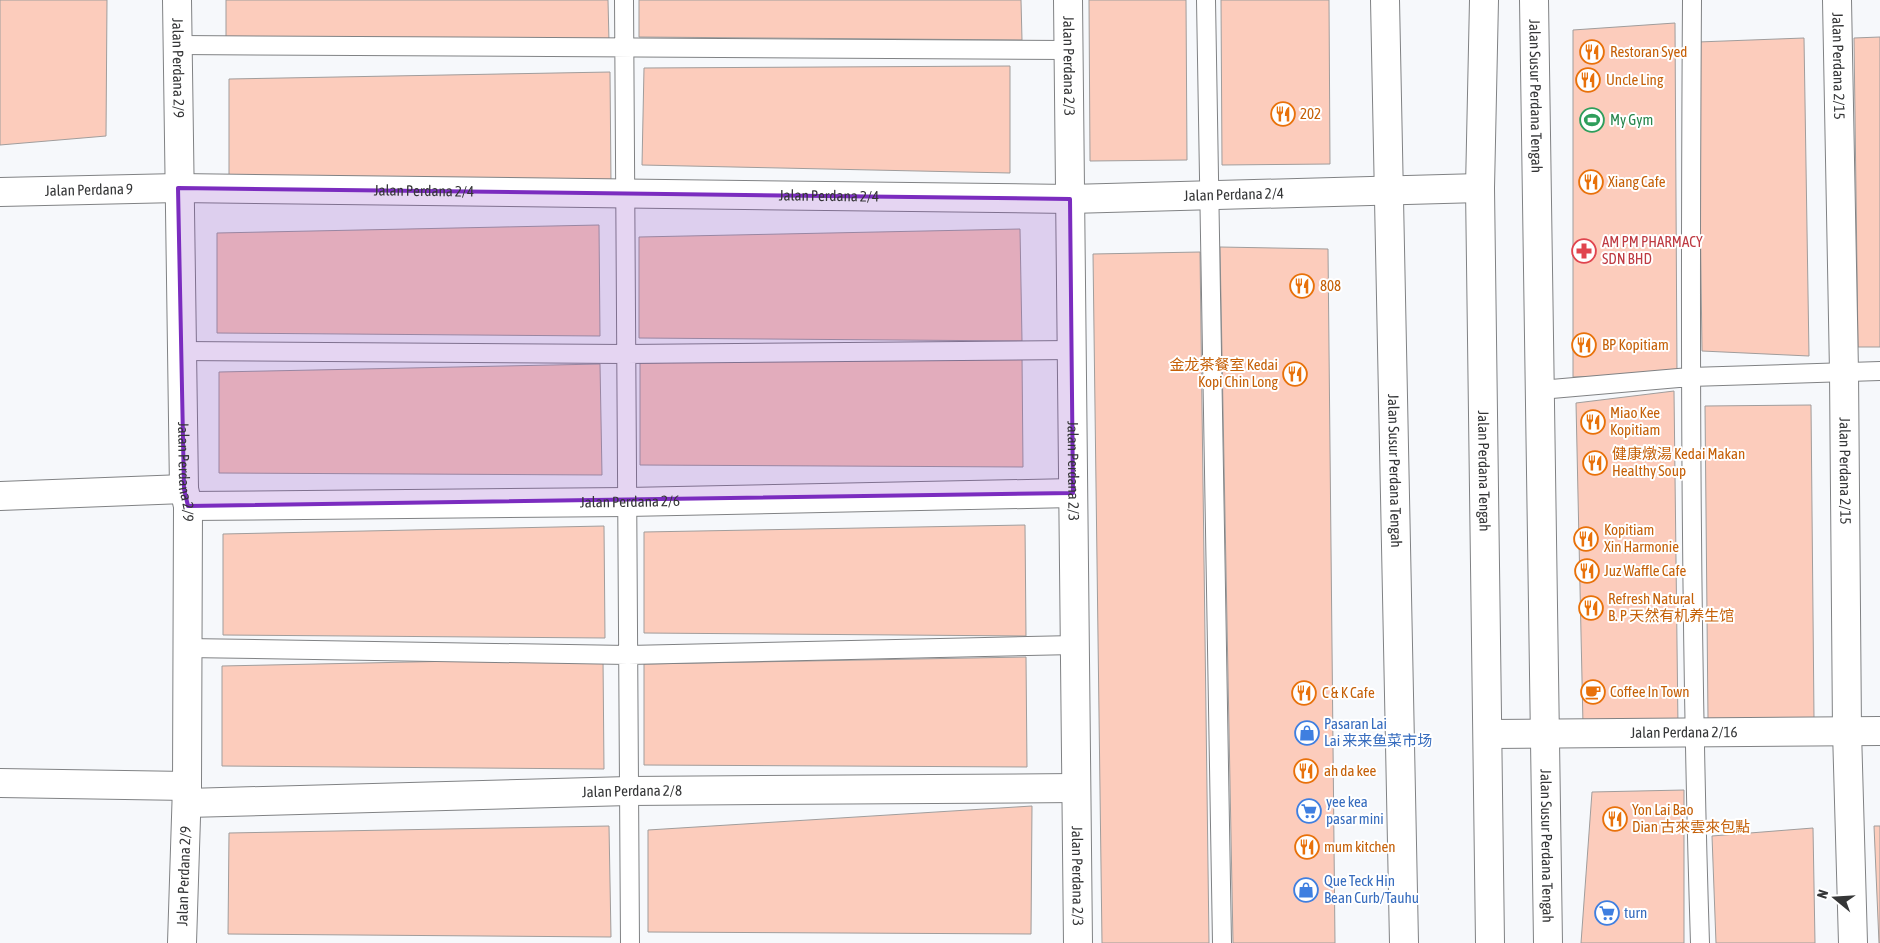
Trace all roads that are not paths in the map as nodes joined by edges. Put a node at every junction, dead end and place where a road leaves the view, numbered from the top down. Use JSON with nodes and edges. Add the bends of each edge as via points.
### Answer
{"nodes":[{"id":1,"x":177,"y":0,"type":"edge"},
{"id":2,"x":624,"y":0,"type":"edge"},
{"id":3,"x":1068,"y":0,"type":"edge"},
{"id":4,"x":1206,"y":0,"type":"edge"},
{"id":5,"x":1385,"y":0,"type":"edge"},
{"id":6,"x":1484,"y":0,"type":"edge"},
{"id":7,"x":1534,"y":0,"type":"edge"},
{"id":8,"x":1692,"y":0,"type":"edge"},
{"id":9,"x":1837,"y":0,"type":"edge"},
{"id":10,"x":178,"y":45,"type":"junction"},
{"id":11,"x":624,"y":48,"type":"junction"},
{"id":12,"x":1068,"y":50,"type":"junction"},
{"id":13,"x":178,"y":188,"type":"junction"},
{"id":14,"x":1480,"y":188,"type":"junction"},
{"id":15,"x":1388,"y":189,"type":"junction"},
{"id":16,"x":0,"y":192,"type":"edge"},
{"id":17,"x":625,"y":195,"type":"junction"},
{"id":18,"x":1208,"y":195,"type":"junction"},
{"id":19,"x":1070,"y":199,"type":"junction"},
{"id":20,"x":1072,"y":350,"type":"junction"},
{"id":21,"x":181,"y":351,"type":"junction"},
{"id":22,"x":626,"y":354,"type":"junction"},
{"id":23,"x":1880,"y":371,"type":"edge"},
{"id":24,"x":1844,"y":372,"type":"junction"},
{"id":25,"x":1690,"y":377,"type":"junction"},
{"id":26,"x":1540,"y":390,"type":"junction"},
{"id":27,"x":1073,"y":493,"type":"junction"},
{"id":28,"x":0,"y":496,"type":"edge"},
{"id":29,"x":186,"y":497,"type":"junction"},
{"id":30,"x":627,"y":502,"type":"junction"},
{"id":31,"x":1075,"y":645,"type":"junction"},
{"id":32,"x":186,"y":648,"type":"junction"},
{"id":33,"x":628,"y":655,"type":"junction"},
{"id":34,"x":1846,"y":731,"type":"junction"},
{"id":35,"x":1880,"y":731,"type":"edge"},
{"id":36,"x":1694,"y":733,"type":"junction"},
{"id":37,"x":1489,"y":734,"type":"junction"},
{"id":38,"x":1546,"y":734,"type":"junction"},
{"id":39,"x":0,"y":783,"type":"edge"},
{"id":40,"x":1076,"y":788,"type":"junction"},
{"id":41,"x":629,"y":791,"type":"junction"},
{"id":42,"x":187,"y":794,"type":"junction"},
{"id":43,"x":182,"y":943,"type":"edge"},
{"id":44,"x":630,"y":943,"type":"edge"},
{"id":45,"x":1064,"y":943,"type":"edge"},
{"id":46,"x":1078,"y":943,"type":"edge"},
{"id":47,"x":1222,"y":943,"type":"edge"},
{"id":48,"x":1404,"y":943,"type":"edge"},
{"id":49,"x":1490,"y":943,"type":"edge"},
{"id":50,"x":1548,"y":943,"type":"edge"},
{"id":51,"x":1700,"y":943,"type":"edge"},
{"id":52,"x":1853,"y":943,"type":"edge"}],
"edges":[{"from":1,"to":10,"type":"street","name":"Jalan Perdana 2/9"},
{"from":2,"to":11,"type":"lane"},
{"from":3,"to":12,"type":"street","name":"Jalan Perdana 2/3"},
{"from":4,"to":18,"type":"lane"},
{"from":5,"to":15,"type":"street","name":"Jalan Susur Perdana Tengah"},
{"from":6,"to":14,"type":"street","name":"Jalan Perdana Tengah"},
{"from":7,"to":26,"type":"street","name":"Jalan Susur Perdana Tengah"},
{"from":8,"to":25,"type":"lane"},
{"from":9,"to":24,"type":"street","name":"Jalan Perdana 2/15"},
{"from":10,"to":11,"type":"lane"},
{"from":10,"to":13,"type":"street","name":"Jalan Perdana 2/9"},
{"from":11,"to":12,"type":"lane"},
{"from":11,"to":17,"type":"lane"},
{"from":12,"to":19,"type":"street","name":"Jalan Perdana 2/3"},
{"from":13,"to":16,"type":"street","name":"Jalan Perdana 9"},
{"from":13,"to":17,"type":"street","name":"Jalan Perdana 2/4"},
{"from":13,"to":21,"type":"street","name":"Jalan Perdana 2/9"},
{"from":14,"to":15,"type":"street","name":"Jalan Perdana 2/4"},
{"from":14,"to":37,"type":"street","name":"Jalan Perdana Tengah"},
{"from":15,"to":18,"type":"street","name":"Jalan Perdana 2/4"},
{"from":15,"to":48,"type":"street","name":"Jalan Susur Perdana Tengah"},
{"from":17,"to":19,"type":"street","name":"Jalan Perdana 2/4"},
{"from":17,"to":22,"type":"lane"},
{"from":18,"to":19,"type":"street","name":"Jalan Perdana 2/4"},
{"from":18,"to":47,"type":"lane"},
{"from":19,"to":20,"type":"street","name":"Jalan Perdana 2/3"},
{"from":20,"to":22,"type":"lane"},
{"from":20,"to":27,"type":"street","name":"Jalan Perdana 2/3"},
{"from":21,"to":22,"type":"lane"},
{"from":21,"to":29,"type":"street","name":"Jalan Perdana 2/9"},
{"from":22,"to":30,"type":"lane"},
{"from":23,"to":24,"type":"lane"},
{"from":24,"to":25,"type":"lane"},
{"from":24,"to":34,"type":"street","name":"Jalan Perdana 2/15"},
{"from":25,"to":26,"type":"lane"},
{"from":25,"to":36,"type":"lane"},
{"from":26,"to":38,"type":"street","name":"Jalan Susur Perdana Tengah"},
{"from":27,"to":30,"type":"street","name":"Jalan Perdana 2/6"},
{"from":27,"to":31,"type":"street","name":"Jalan Perdana 2/3"},
{"from":28,"to":29,"type":"street","name":"Jalan Perdana 2/6"},
{"from":29,"to":30,"type":"street","name":"Jalan Perdana 2/6"},
{"from":29,"to":32,"type":"street","name":"Jalan Perdana 2/9"},
{"from":30,"to":33,"type":"lane"},
{"from":31,"to":33,"type":"lane"},
{"from":31,"to":40,"type":"street","name":"Jalan Perdana 2/3"},
{"from":32,"to":33,"type":"lane"},
{"from":32,"to":42,"type":"street","name":"Jalan Perdana 2/9"},
{"from":33,"to":41,"type":"lane"},
{"from":34,"to":35,"type":"street","name":"Jalan Perdana 2/16"},
{"from":34,"to":36,"type":"street","name":"Jalan Perdana 2/16"},
{"from":34,"to":52,"type":"street","name":"Jalan Perdana 2/15"},
{"from":36,"to":38,"type":"street","name":"Jalan Perdana 2/16"},
{"from":36,"to":51,"type":"lane"},
{"from":37,"to":38,"type":"street","name":"Jalan Perdana 2/16"},
{"from":37,"to":49,"type":"street","name":"Jalan Perdana Tengah"},
{"from":38,"to":50,"type":"street","name":"Jalan Susur Perdana Tengah"},
{"from":39,"to":42,"type":"street","name":"Jalan Perdana 2/8"},
{"from":40,"to":41,"type":"street","name":"Jalan Perdana 2/8"},
{"from":40,"to":46,"type":"street","name":"Jalan Perdana 2/3"},
{"from":41,"to":42,"type":"street","name":"Jalan Perdana 2/8"},
{"from":41,"to":44,"type":"lane"},
{"from":42,"to":43,"type":"street","name":"Jalan Perdana 2/9"},
{"from":45,"to":46,"type":"lane"}]}
